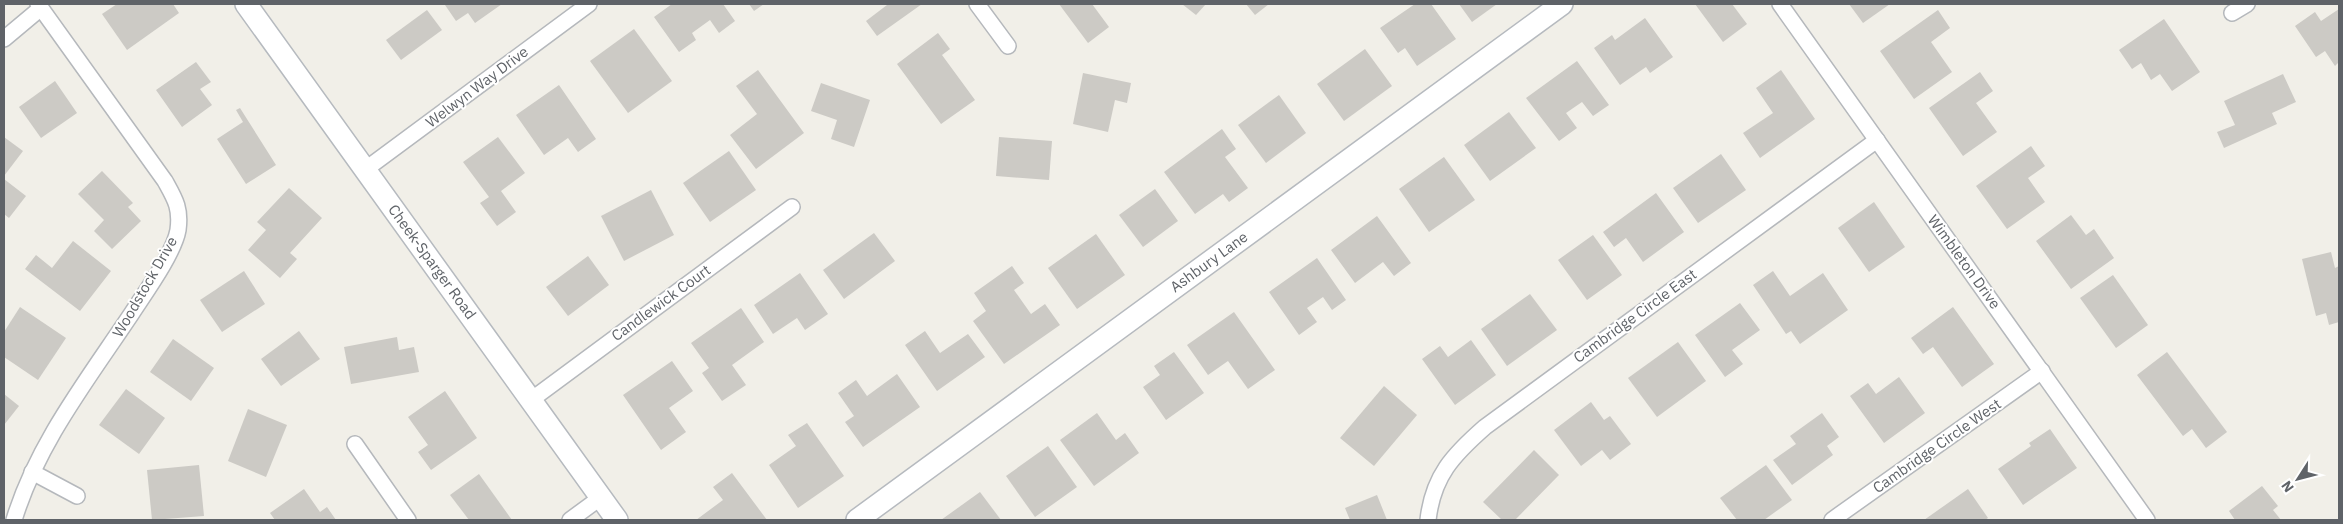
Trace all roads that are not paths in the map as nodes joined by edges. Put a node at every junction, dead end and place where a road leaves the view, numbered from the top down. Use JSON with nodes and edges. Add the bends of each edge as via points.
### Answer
{"nodes":[{"id":1,"x":246,"y":4,"type":"edge"},
{"id":2,"x":589,"y":4,"type":"edge"},
{"id":3,"x":978,"y":4,"type":"edge"},
{"id":4,"x":1562,"y":4,"type":"edge"},
{"id":5,"x":1780,"y":4,"type":"edge"},
{"id":6,"x":2247,"y":4,"type":"edge"},
{"id":7,"x":39,"y":6,"type":"edge"},
{"id":8,"x":2232,"y":13,"type":"dead end"},
{"id":9,"x":4,"y":39,"type":"edge"},
{"id":10,"x":1008,"y":46,"type":"dead end"},
{"id":11,"x":1877,"y":140,"type":"junction"},
{"id":12,"x":366,"y":169,"type":"junction"},
{"id":13,"x":792,"y":207,"type":"dead end"},
{"id":14,"x":2042,"y":372,"type":"junction"},
{"id":15,"x":530,"y":400,"type":"junction"},
{"id":16,"x":355,"y":444,"type":"dead end"},
{"id":17,"x":32,"y":472,"type":"junction"},
{"id":18,"x":77,"y":496,"type":"dead end"},
{"id":19,"x":600,"y":498,"type":"junction"},
{"id":20,"x":14,"y":520,"type":"edge"},
{"id":21,"x":408,"y":520,"type":"edge"},
{"id":22,"x":570,"y":520,"type":"edge"},
{"id":23,"x":617,"y":520,"type":"edge"},
{"id":24,"x":857,"y":520,"type":"edge"},
{"id":25,"x":1428,"y":520,"type":"edge"},
{"id":26,"x":1832,"y":520,"type":"edge"},
{"id":27,"x":2146,"y":520,"type":"edge"}],
"edges":[{"from":1,"to":12,"type":"street","name":"Cheek-Sparger Road"},
{"from":2,"to":12,"type":"street","name":"Welwyn Way Drive"},
{"from":3,"to":10,"type":"street"},
{"from":4,"to":24,"type":"street","name":"Ashbury Lane"},
{"from":5,"to":11,"type":"street","name":"Wimbleton Drive"},
{"from":6,"to":8,"type":"street"},
{"from":7,"to":9,"type":"street"},
{"from":7,"to":17,"type":"street","name":"Woodstock Drive","via":[[179,205],[178,232],[170,250],[51,436]]},
{"from":11,"to":14,"type":"street","name":"Wimbleton Drive"},
{"from":11,"to":25,"type":"street","name":"Cambridge Circle East","via":[[1485,427],[1457,451],[1438,478],[1430,500]]},
{"from":12,"to":15,"type":"street","name":"Cheek-Sparger Road"},
{"from":13,"to":15,"type":"street","name":"Candlewick Court"},
{"from":14,"to":26,"type":"street","name":"Cambridge Circle West"},
{"from":14,"to":27,"type":"street","name":"Wimbleton Drive"},
{"from":15,"to":19,"type":"street","name":"Cheek-Sparger Road"},
{"from":16,"to":21,"type":"street"},
{"from":17,"to":18,"type":"street"},
{"from":17,"to":20,"type":"street","name":"Woodstock Drive"},
{"from":19,"to":22,"type":"street"},
{"from":19,"to":23,"type":"street","name":"Cheek-Sparger Road"}]}
